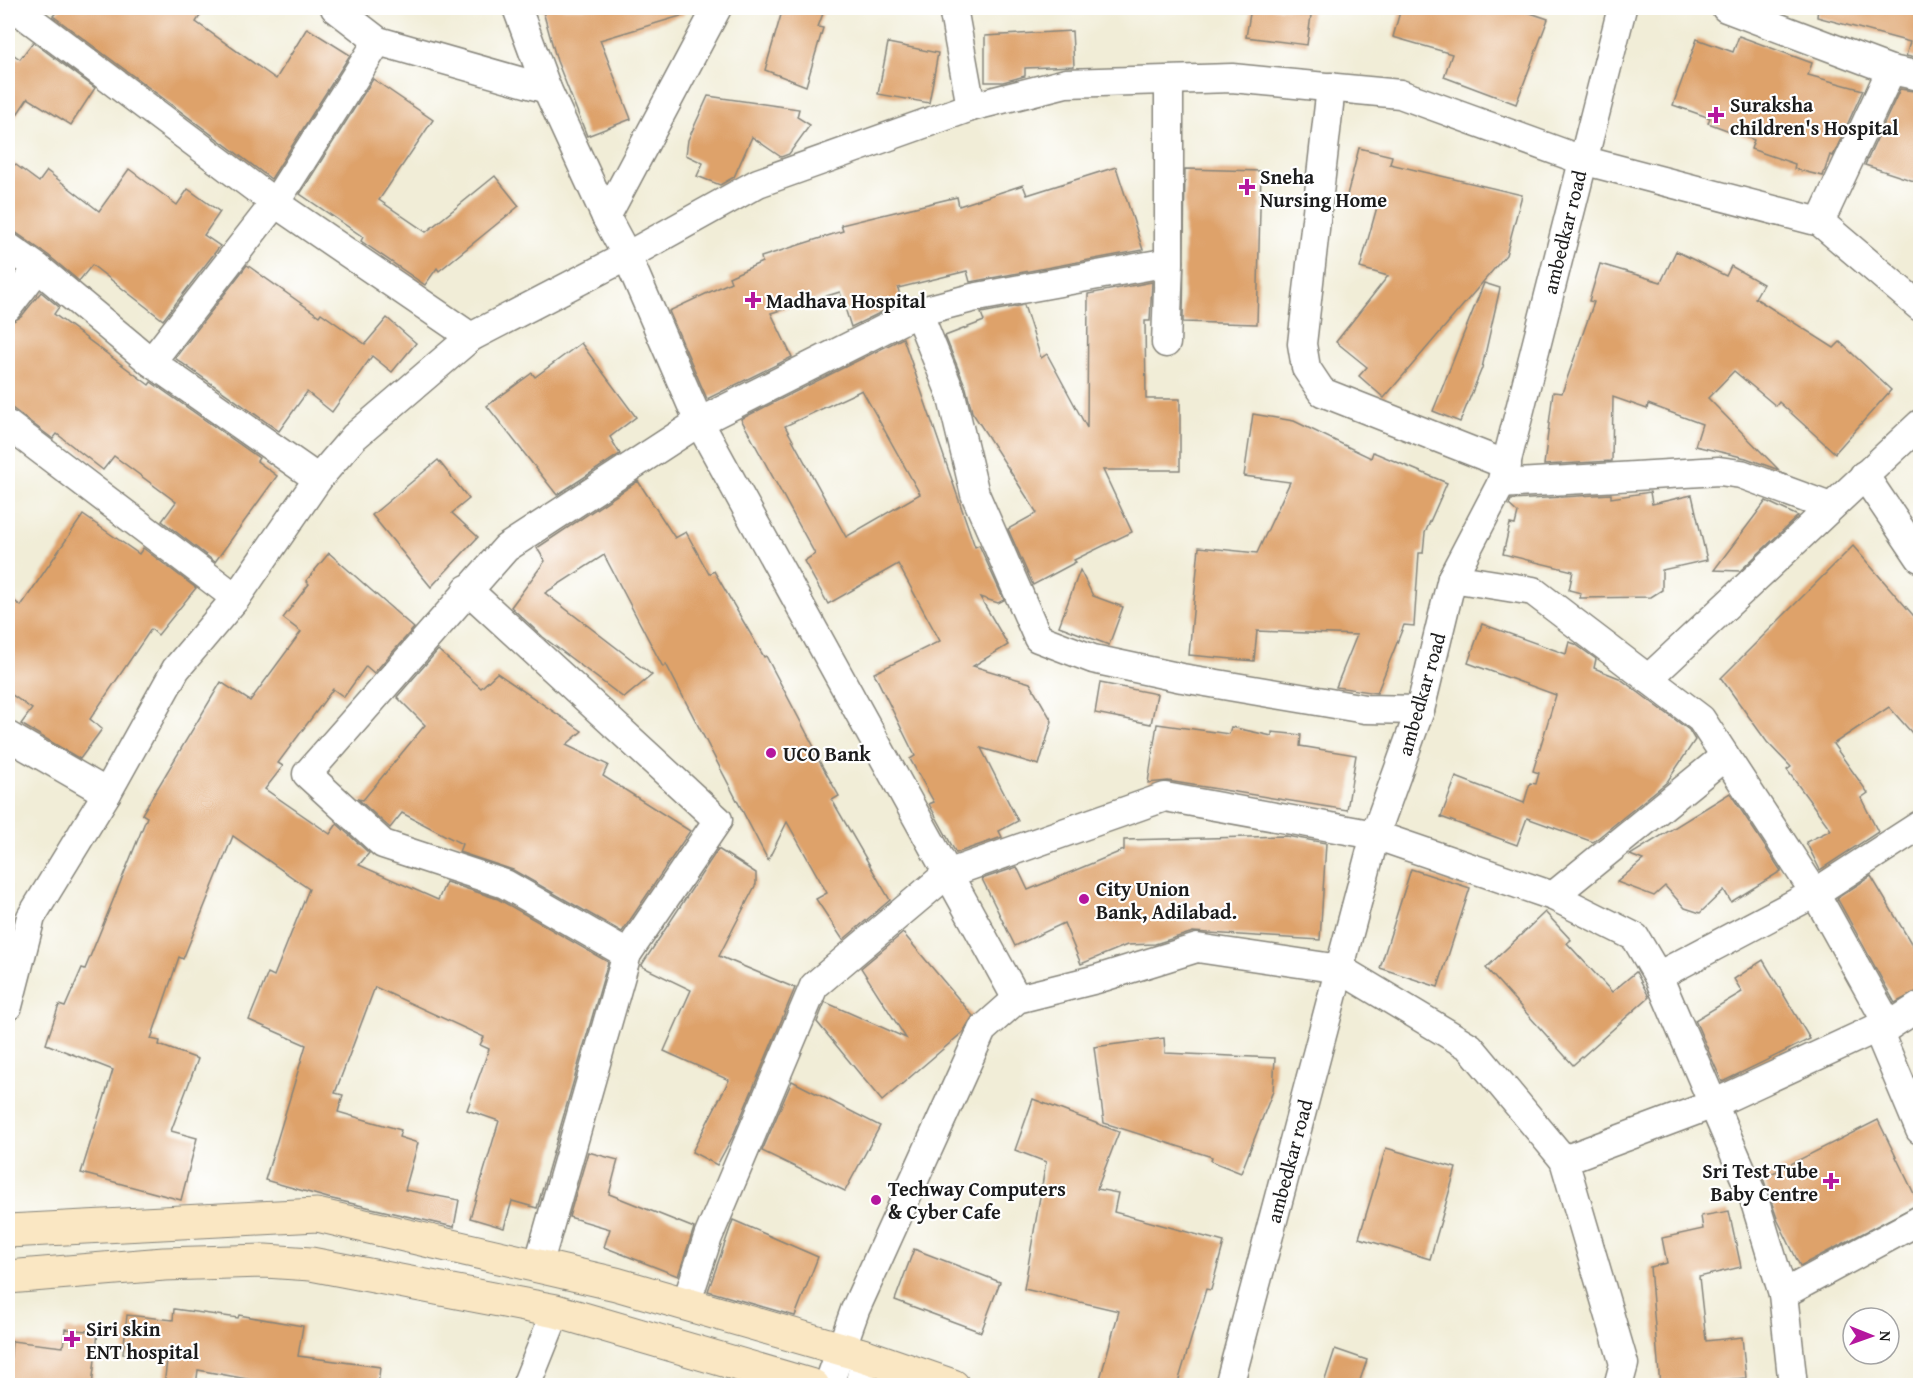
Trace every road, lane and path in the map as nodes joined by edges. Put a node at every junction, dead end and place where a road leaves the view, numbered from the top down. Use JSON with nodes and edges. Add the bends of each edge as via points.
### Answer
{"nodes":[{"id":1,"x":15,"y":8,"type":"edge"},
{"id":2,"x":335,"y":8,"type":"edge"},
{"id":3,"x":517,"y":8,"type":"edge"},
{"id":4,"x":717,"y":8,"type":"edge"},
{"id":5,"x":953,"y":8,"type":"edge"},
{"id":6,"x":1622,"y":8,"type":"edge"},
{"id":7,"x":1726,"y":8,"type":"edge"},
{"id":8,"x":378,"y":41,"type":"junction"},
{"id":9,"x":1891,"y":69,"type":"junction"},
{"id":10,"x":1920,"y":76,"type":"edge"},
{"id":11,"x":1169,"y":81,"type":"junction"},
{"id":12,"x":1331,"y":87,"type":"junction"},
{"id":13,"x":547,"y":89,"type":"junction"},
{"id":14,"x":970,"y":107,"type":"junction"},
{"id":15,"x":1582,"y":160,"type":"junction"},
{"id":16,"x":275,"y":203,"type":"junction"},
{"id":17,"x":606,"y":217,"type":"junction"},
{"id":18,"x":1820,"y":222,"type":"junction"},
{"id":19,"x":8,"y":248,"type":"edge"},
{"id":20,"x":627,"y":256,"type":"junction"},
{"id":21,"x":1169,"y":262,"type":"junction"},
{"id":22,"x":38,"y":268,"type":"junction"},
{"id":23,"x":8,"y":307,"type":"edge"},
{"id":24,"x":1920,"y":307,"type":"edge"},
{"id":25,"x":918,"y":312,"type":"junction"},
{"id":26,"x":471,"y":337,"type":"junction"},
{"id":27,"x":1166,"y":343,"type":"dead end"},
{"id":28,"x":151,"y":362,"type":"junction"},
{"id":29,"x":699,"y":422,"type":"junction"},
{"id":30,"x":1920,"y":424,"type":"edge"},
{"id":31,"x":8,"y":425,"type":"edge"},
{"id":32,"x":1504,"y":474,"type":"junction"},
{"id":33,"x":1864,"y":475,"type":"junction"},
{"id":34,"x":318,"y":479,"type":"junction"},
{"id":35,"x":1830,"y":507,"type":"junction"},
{"id":36,"x":1920,"y":558,"type":"edge"},
{"id":37,"x":1452,"y":578,"type":"junction"},
{"id":38,"x":467,"y":589,"type":"junction"},
{"id":39,"x":236,"y":598,"type":"junction"},
{"id":40,"x":1648,"y":679,"type":"junction"},
{"id":41,"x":1420,"y":710,"type":"junction"},
{"id":42,"x":8,"y":736,"type":"edge"},
{"id":43,"x":1725,"y":756,"type":"junction"},
{"id":44,"x":107,"y":793,"type":"junction"},
{"id":45,"x":1920,"y":825,"type":"edge"},
{"id":46,"x":1375,"y":835,"type":"junction"},
{"id":47,"x":947,"y":874,"type":"junction"},
{"id":48,"x":1815,"y":893,"type":"junction"},
{"id":49,"x":1552,"y":896,"type":"junction"},
{"id":50,"x":627,"y":954,"type":"junction"},
{"id":51,"x":1340,"y":969,"type":"junction"},
{"id":52,"x":1658,"y":976,"type":"junction"},
{"id":53,"x":1017,"y":999,"type":"junction"},
{"id":54,"x":8,"y":1006,"type":"edge"},
{"id":55,"x":1920,"y":1006,"type":"edge"},
{"id":56,"x":1883,"y":1027,"type":"junction"},
{"id":57,"x":1711,"y":1105,"type":"junction"},
{"id":58,"x":1920,"y":1130,"type":"edge"},
{"id":59,"x":1564,"y":1160,"type":"junction"},
{"id":60,"x":1920,"y":1220,"type":"edge"},
{"id":61,"x":8,"y":1231,"type":"edge"},
{"id":62,"x":538,"y":1266,"type":"junction"},
{"id":63,"x":8,"y":1277,"type":"edge"},
{"id":64,"x":1783,"y":1294,"type":"junction"},
{"id":65,"x":686,"y":1304,"type":"junction"},
{"id":66,"x":556,"y":1311,"type":"junction"},
{"id":67,"x":855,"y":1364,"type":"edge"},
{"id":68,"x":526,"y":1386,"type":"edge"},
{"id":69,"x":813,"y":1386,"type":"edge"},
{"id":70,"x":828,"y":1386,"type":"edge"},
{"id":71,"x":952,"y":1386,"type":"edge"},
{"id":72,"x":1229,"y":1386,"type":"edge"},
{"id":73,"x":1618,"y":1386,"type":"edge"},
{"id":74,"x":1793,"y":1386,"type":"edge"}],
"edges":[{"from":1,"to":16,"type":"street"},
{"from":2,"to":8,"type":"street"},
{"from":3,"to":13,"type":"street"},
{"from":4,"to":17,"type":"street"},
{"from":5,"to":14,"type":"street"},
{"from":6,"to":15,"type":"street","name":"ambedkar road"},
{"from":7,"to":9,"type":"street"},
{"from":8,"to":13,"type":"street"},
{"from":8,"to":16,"type":"street"},
{"from":9,"to":10,"type":"street"},
{"from":9,"to":18,"type":"street"},
{"from":11,"to":12,"type":"street","via":[[1232,78]]},
{"from":11,"to":14,"type":"street","via":[[1066,82]]},
{"from":11,"to":21,"type":"street"},
{"from":12,"to":15,"type":"street","via":[[1400,94]]},
{"from":12,"to":32,"type":"street","via":[[1302,344],[1306,368],[1322,392]]},
{"from":13,"to":17,"type":"street"},
{"from":14,"to":20,"type":"street","via":[[758,183]]},
{"from":15,"to":18,"type":"street"},
{"from":15,"to":32,"type":"street","name":"ambedkar road"},
{"from":16,"to":26,"type":"street"},
{"from":16,"to":28,"type":"street"},
{"from":17,"to":20,"type":"street"},
{"from":18,"to":24,"type":"street"},
{"from":19,"to":22,"type":"street"},
{"from":20,"to":26,"type":"street"},
{"from":20,"to":29,"type":"street"},
{"from":21,"to":25,"type":"street","via":[[972,298]]},
{"from":21,"to":27,"type":"street"},
{"from":22,"to":23,"type":"street"},
{"from":22,"to":28,"type":"street"},
{"from":25,"to":29,"type":"street"},
{"from":25,"to":41,"type":"street","via":[[951,394],[975,494],[1038,638],[1093,659],[1182,678],[1365,709]]},
{"from":26,"to":34,"type":"street","via":[[354,437]]},
{"from":28,"to":34,"type":"street"},
{"from":29,"to":38,"type":"street","via":[[506,548]]},
{"from":29,"to":47,"type":"street"},
{"from":30,"to":33,"type":"street"},
{"from":31,"to":39,"type":"street"},
{"from":32,"to":35,"type":"street","via":[[1719,471],[1741,474]]},
{"from":32,"to":37,"type":"street","name":"ambedkar road"},
{"from":33,"to":35,"type":"street"},
{"from":33,"to":36,"type":"street"},
{"from":34,"to":39,"type":"street"},
{"from":35,"to":40,"type":"street"},
{"from":37,"to":40,"type":"street","via":[[1533,591]]},
{"from":37,"to":41,"type":"street","name":"ambedkar road"},
{"from":38,"to":50,"type":"street","via":[[718,820]]},
{"from":38,"to":50,"type":"street","via":[[307,774],[383,844],[505,884]]},
{"from":39,"to":44,"type":"street","via":[[176,669]]},
{"from":40,"to":43,"type":"street","via":[[1701,718]]},
{"from":41,"to":46,"type":"street","name":"ambedkar road"},
{"from":42,"to":44,"type":"street"},
{"from":43,"to":48,"type":"street"},
{"from":43,"to":49,"type":"street"},
{"from":44,"to":54,"type":"street","via":[[31,917]]},
{"from":45,"to":48,"type":"street"},
{"from":46,"to":47,"type":"street","via":[[1165,797]]},
{"from":46,"to":49,"type":"street"},
{"from":46,"to":51,"type":"street","name":"ambedkar road"},
{"from":47,"to":53,"type":"street"},
{"from":47,"to":65,"type":"street","via":[[814,986],[708,1237]]},
{"from":48,"to":52,"type":"street"},
{"from":48,"to":56,"type":"street"},
{"from":49,"to":52,"type":"street","via":[[1635,937]]},
{"from":50,"to":62,"type":"street"},
{"from":51,"to":53,"type":"street","via":[[1197,948]]},
{"from":51,"to":59,"type":"street","via":[[1470,1047]]},
{"from":51,"to":72,"type":"street","name":"ambedkar road"},
{"from":52,"to":57,"type":"street"},
{"from":53,"to":67,"type":"street","via":[[982,1030],[855,1310]]},
{"from":55,"to":56,"type":"street"},
{"from":56,"to":57,"type":"street"},
{"from":56,"to":58,"type":"street"},
{"from":57,"to":59,"type":"street"},
{"from":57,"to":64,"type":"street","via":[[1754,1199]]},
{"from":59,"to":73,"type":"street","via":[[1624,1364]]},
{"from":60,"to":64,"type":"street"},
{"from":61,"to":62,"type":"main road","via":[[317,1215]]},
{"from":62,"to":65,"type":"main road"},
{"from":63,"to":66,"type":"main road","via":[[164,1264],[266,1261],[311,1264]]},
{"from":64,"to":74,"type":"street"},
{"from":65,"to":67,"type":"main road"},
{"from":66,"to":68,"type":"street"},
{"from":66,"to":69,"type":"main road"},
{"from":67,"to":70,"type":"street"},
{"from":67,"to":71,"type":"main road"}]}
